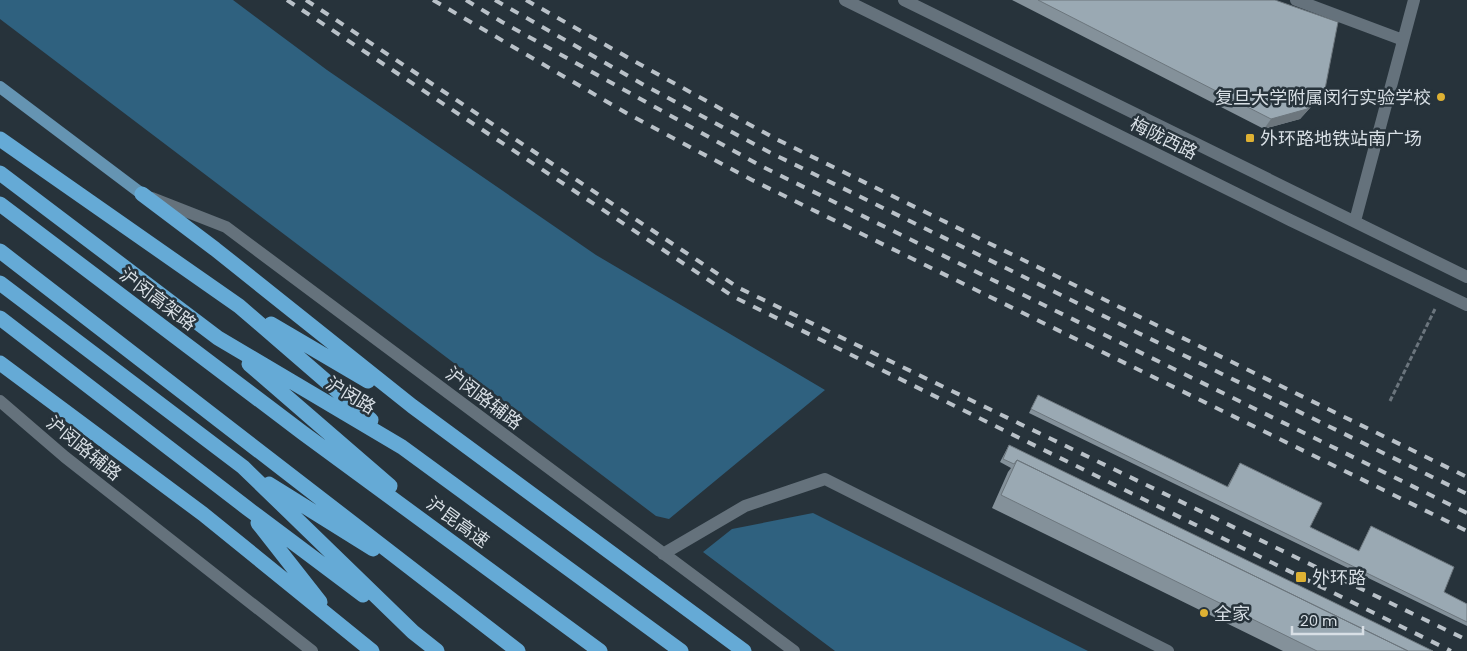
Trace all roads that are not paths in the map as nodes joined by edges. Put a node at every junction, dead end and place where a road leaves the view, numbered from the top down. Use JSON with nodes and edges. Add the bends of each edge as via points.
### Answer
{"nodes":[{"id":1,"x":846,"y":0,"type":"edge"},
{"id":2,"x":904,"y":0,"type":"edge"},
{"id":3,"x":1298,"y":0,"type":"edge"},
{"id":4,"x":1414,"y":0,"type":"edge"},
{"id":5,"x":1403,"y":40,"type":"junction"},
{"id":6,"x":0,"y":86,"type":"edge"},
{"id":7,"x":0,"y":139,"type":"edge"},
{"id":8,"x":0,"y":173,"type":"edge"},
{"id":9,"x":142,"y":194,"type":"junction"},
{"id":10,"x":0,"y":204,"type":"edge"},
{"id":11,"x":1355,"y":221,"type":"junction"},
{"id":12,"x":0,"y":251,"type":"edge"},
{"id":13,"x":1467,"y":277,"type":"edge"},
{"id":14,"x":0,"y":283,"type":"edge"},
{"id":15,"x":1467,"y":305,"type":"edge"},
{"id":16,"x":239,"y":306,"type":"junction"},
{"id":17,"x":0,"y":318,"type":"edge"},
{"id":18,"x":218,"y":338,"type":"junction"},
{"id":19,"x":0,"y":363,"type":"edge"},
{"id":20,"x":0,"y":400,"type":"edge"},
{"id":21,"x":412,"y":406,"type":"junction"},
{"id":22,"x":293,"y":425,"type":"joint"},
{"id":23,"x":402,"y":447,"type":"junction"},
{"id":24,"x":243,"y":467,"type":"junction"},
{"id":25,"x":247,"y":508,"type":"junction"},
{"id":26,"x":664,"y":554,"type":"junction"},
{"id":27,"x":471,"y":555,"type":"junction"},
{"id":28,"x":444,"y":593,"type":"junction"},
{"id":29,"x":336,"y":623,"type":"junction"},
{"id":30,"x":413,"y":632,"type":"junction"},
{"id":31,"x":312,"y":651,"type":"edge"},
{"id":32,"x":372,"y":651,"type":"edge"},
{"id":33,"x":437,"y":651,"type":"edge"},
{"id":34,"x":518,"y":651,"type":"edge"},
{"id":35,"x":600,"y":651,"type":"edge"},
{"id":36,"x":681,"y":651,"type":"edge"},
{"id":37,"x":744,"y":651,"type":"edge"},
{"id":38,"x":794,"y":651,"type":"edge"},
{"id":39,"x":1168,"y":651,"type":"edge"}],
"edges":[{"from":1,"to":15,"type":"street","name":"梅陇西路"},
{"from":2,"to":11,"type":"street","name":"梅陇西路"},
{"from":3,"to":5,"type":"street"},
{"from":4,"to":5,"type":"street"},
{"from":5,"to":11,"type":"street"},
{"from":6,"to":9,"type":"main road"},
{"from":7,"to":16,"type":"highway"},
{"from":8,"to":18,"type":"highway","name":"沪闵路"},
{"from":9,"to":21,"type":"highway"},
{"from":9,"to":26,"type":"street","name":"沪闵路辅路","via":[[226,227]]},
{"from":10,"to":22,"type":"highway","name":"沪闵高架路"},
{"from":11,"to":13,"type":"street","name":"梅陇西路"},
{"from":12,"to":28,"type":"highway"},
{"from":14,"to":24,"type":"highway"},
{"from":16,"to":21,"type":"highway"},
{"from":16,"to":23,"type":"highway"},
{"from":17,"to":25,"type":"highway"},
{"from":18,"to":23,"type":"highway","name":"沪闵路"},
{"from":18,"to":27,"type":"highway"},
{"from":19,"to":29,"type":"highway","via":[[203,514]]},
{"from":20,"to":31,"type":"street","name":"沪闵路辅路","via":[[64,457]]},
{"from":21,"to":37,"type":"highway"},
{"from":22,"to":27,"type":"highway","name":"沪昆高速"},
{"from":23,"to":36,"type":"highway","name":"沪闵路"},
{"from":24,"to":28,"type":"highway"},
{"from":24,"to":30,"type":"highway"},
{"from":25,"to":29,"type":"highway"},
{"from":25,"to":30,"type":"highway"},
{"from":26,"to":38,"type":"street","name":"沪闵路辅路"},
{"from":26,"to":39,"type":"street","via":[[745,506],[825,479]]},
{"from":27,"to":35,"type":"highway","name":"沪昆高速"},
{"from":28,"to":34,"type":"highway"},
{"from":29,"to":32,"type":"highway"},
{"from":30,"to":33,"type":"highway"}]}
